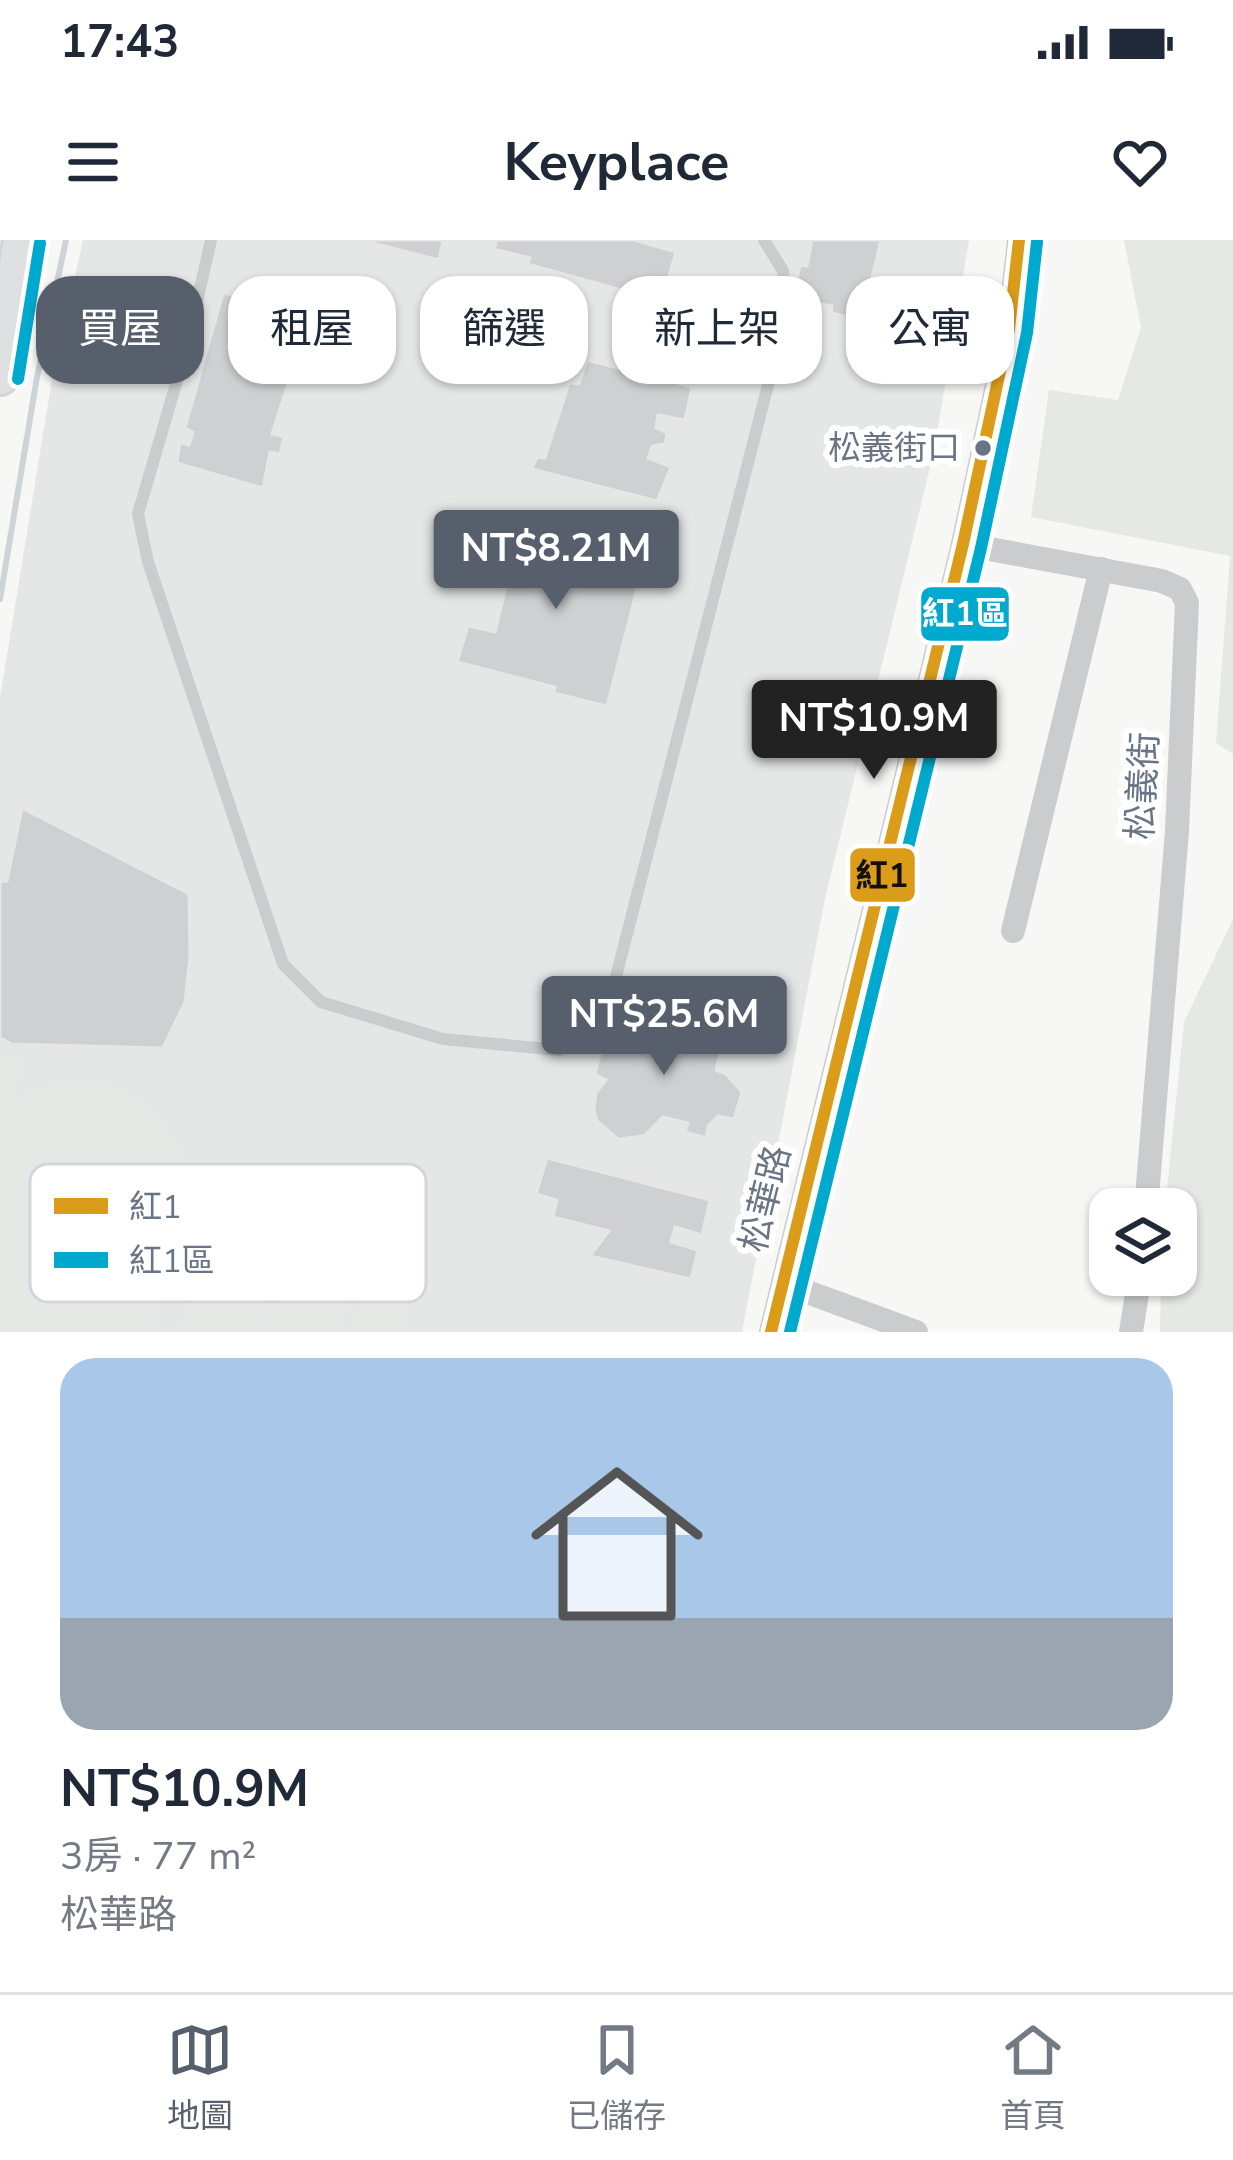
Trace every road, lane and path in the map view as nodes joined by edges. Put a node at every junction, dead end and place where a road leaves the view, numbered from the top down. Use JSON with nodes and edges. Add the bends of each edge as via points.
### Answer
{"nodes":[{"id":1,"x":22,"y":240,"type":"edge"},
{"id":2,"x":212,"y":240,"type":"edge"},
{"id":3,"x":764,"y":240,"type":"edge"},
{"id":4,"x":1019,"y":240,"type":"edge"},
{"id":5,"x":0,"y":376,"type":"edge"},
{"id":6,"x":963,"y":544,"type":"junction"},
{"id":7,"x":1101,"y":569,"type":"junction"},
{"id":8,"x":1013,"y":931,"type":"dead end"},
{"id":9,"x":1148,"y":1188,"type":"edge"},
{"id":10,"x":783,"y":1283,"type":"junction"},
{"id":11,"x":1137,"y":1296,"type":"edge"},
{"id":12,"x":771,"y":1332,"type":"edge"},
{"id":13,"x":916,"y":1332,"type":"edge"},
{"id":14,"x":1131,"y":1332,"type":"edge"}],
"edges":[{"from":1,"to":5,"type":"street"},
{"from":2,"to":3,"type":"lane","via":[[138,514],[283,964],[321,1002],[443,1040],[559,1050],[587,1033],[609,1004],[782,335],[783,271]]},
{"from":4,"to":6,"type":"street","name":"松華路","via":[[1009,328]]},
{"from":6,"to":7,"type":"street","name":"松義街"},
{"from":6,"to":10,"type":"street","name":"松華路"},
{"from":7,"to":8,"type":"street"},
{"from":7,"to":9,"type":"street","name":"松義街","via":[[1162,581],[1180,589],[1186,603],[1178,831]]},
{"from":10,"to":12,"type":"street","name":"松華路"},
{"from":10,"to":13,"type":"street"},
{"from":11,"to":14,"type":"street"}]}
